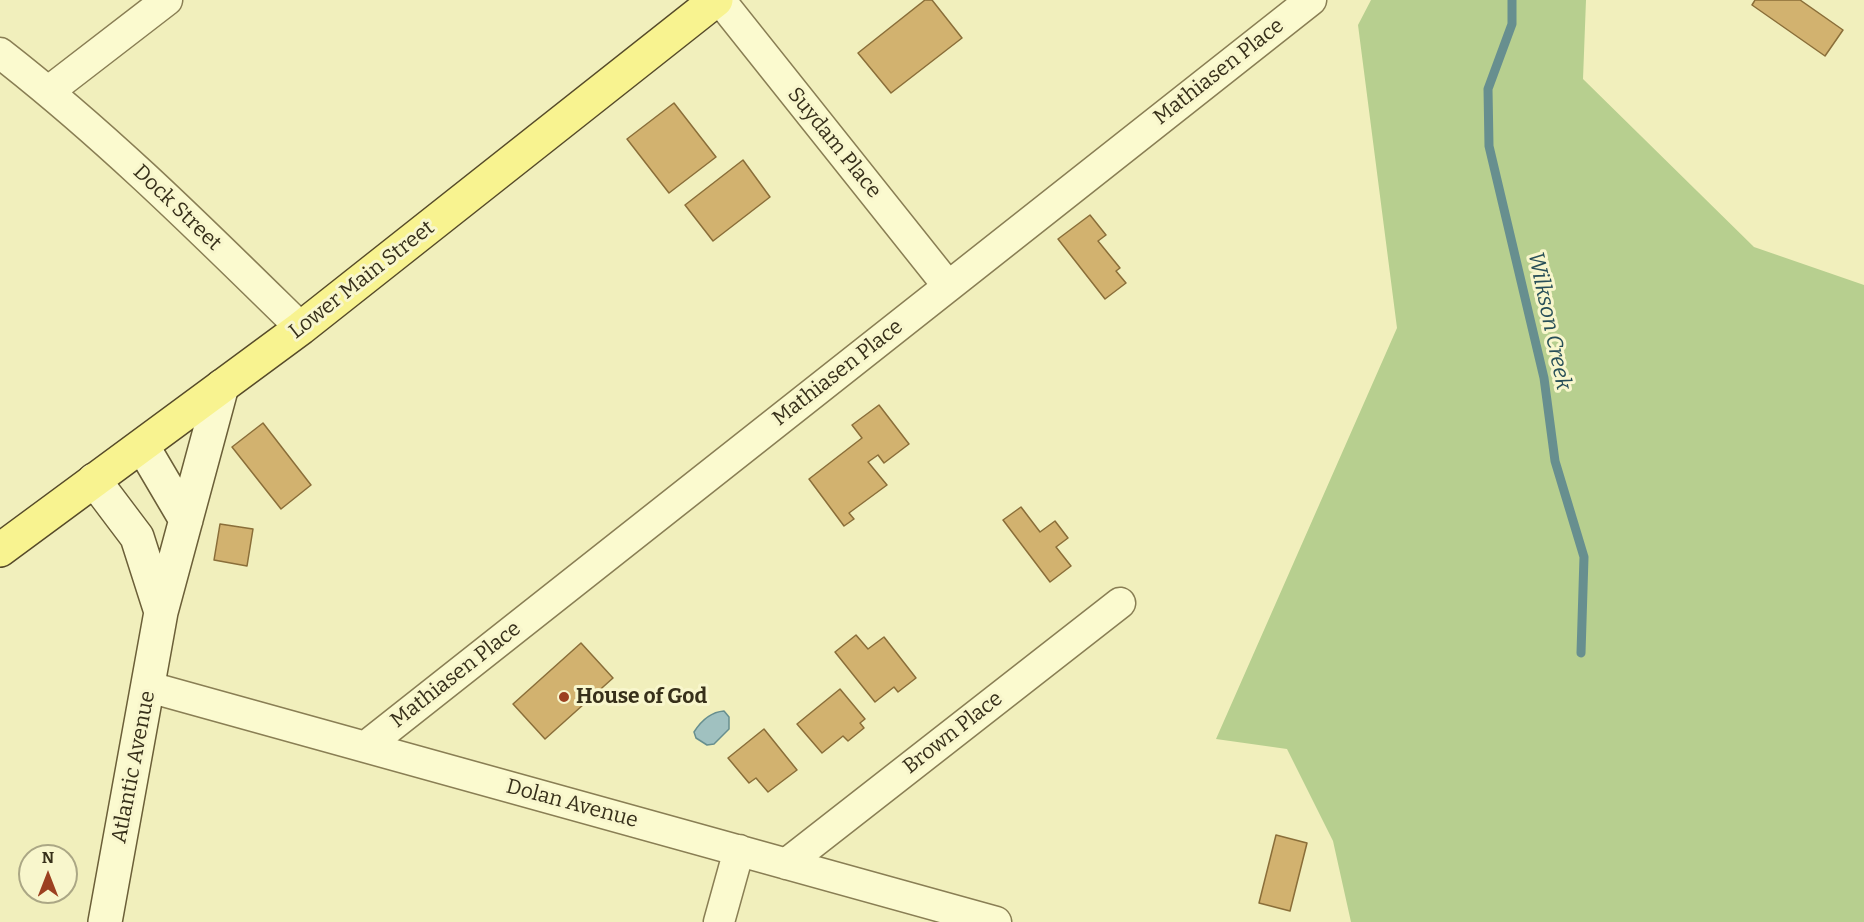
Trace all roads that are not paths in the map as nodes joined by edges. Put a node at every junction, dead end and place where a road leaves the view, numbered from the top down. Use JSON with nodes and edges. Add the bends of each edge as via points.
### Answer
{"nodes":[{"id":1,"x":167,"y":0,"type":"edge"},
{"id":2,"x":718,"y":0,"type":"edge"},
{"id":3,"x":1311,"y":0,"type":"edge"},
{"id":4,"x":0,"y":53,"type":"edge"},
{"id":5,"x":49,"y":91,"type":"junction"},
{"id":6,"x":948,"y":286,"type":"junction"},
{"id":7,"x":301,"y":328,"type":"junction"},
{"id":8,"x":222,"y":386,"type":"junction"},
{"id":9,"x":143,"y":447,"type":"junction"},
{"id":10,"x":94,"y":480,"type":"junction"},
{"id":11,"x":186,"y":520,"type":"junction"},
{"id":12,"x":0,"y":550,"type":"edge"},
{"id":13,"x":1120,"y":603,"type":"dead end"},
{"id":14,"x":161,"y":612,"type":"junction"},
{"id":15,"x":149,"y":687,"type":"junction"},
{"id":16,"x":365,"y":747,"type":"junction"},
{"id":17,"x":739,"y":850,"type":"junction"},
{"id":18,"x":786,"y":864,"type":"junction"},
{"id":19,"x":105,"y":922,"type":"edge"},
{"id":20,"x":719,"y":922,"type":"edge"},
{"id":21,"x":996,"y":922,"type":"edge"}],
"edges":[{"from":1,"to":5,"type":"street"},
{"from":2,"to":6,"type":"street","name":"Suydam Place"},
{"from":2,"to":7,"type":"main road","name":"Lower Main Street"},
{"from":3,"to":6,"type":"street","name":"Mathiasen Place"},
{"from":4,"to":5,"type":"street","name":"Dock Street"},
{"from":5,"to":7,"type":"street","name":"Dock Street","via":[[148,178]]},
{"from":6,"to":16,"type":"street","name":"Mathiasen Place"},
{"from":7,"to":8,"type":"main road","name":"Lower Main Street"},
{"from":8,"to":9,"type":"main road","name":"Lower Main Street"},
{"from":8,"to":11,"type":"street","name":"Atlantic Avenue"},
{"from":9,"to":10,"type":"main road","name":"Lower Main Street"},
{"from":9,"to":11,"type":"street"},
{"from":10,"to":12,"type":"main road","name":"Lower Main Street"},
{"from":10,"to":14,"type":"street","name":"Atlantic Avenue","via":[[137,537]]},
{"from":11,"to":14,"type":"street","name":"Atlantic Avenue"},
{"from":13,"to":18,"type":"street","name":"Brown Place"},
{"from":14,"to":15,"type":"street","name":"Atlantic Avenue"},
{"from":15,"to":16,"type":"street","name":"Dolan Avenue"},
{"from":15,"to":19,"type":"street","name":"Atlantic Avenue"},
{"from":16,"to":17,"type":"street","name":"Dolan Avenue"},
{"from":17,"to":18,"type":"street","name":"Dolan Avenue"},
{"from":17,"to":20,"type":"street"},
{"from":18,"to":21,"type":"street","name":"Dolan Avenue"}]}
